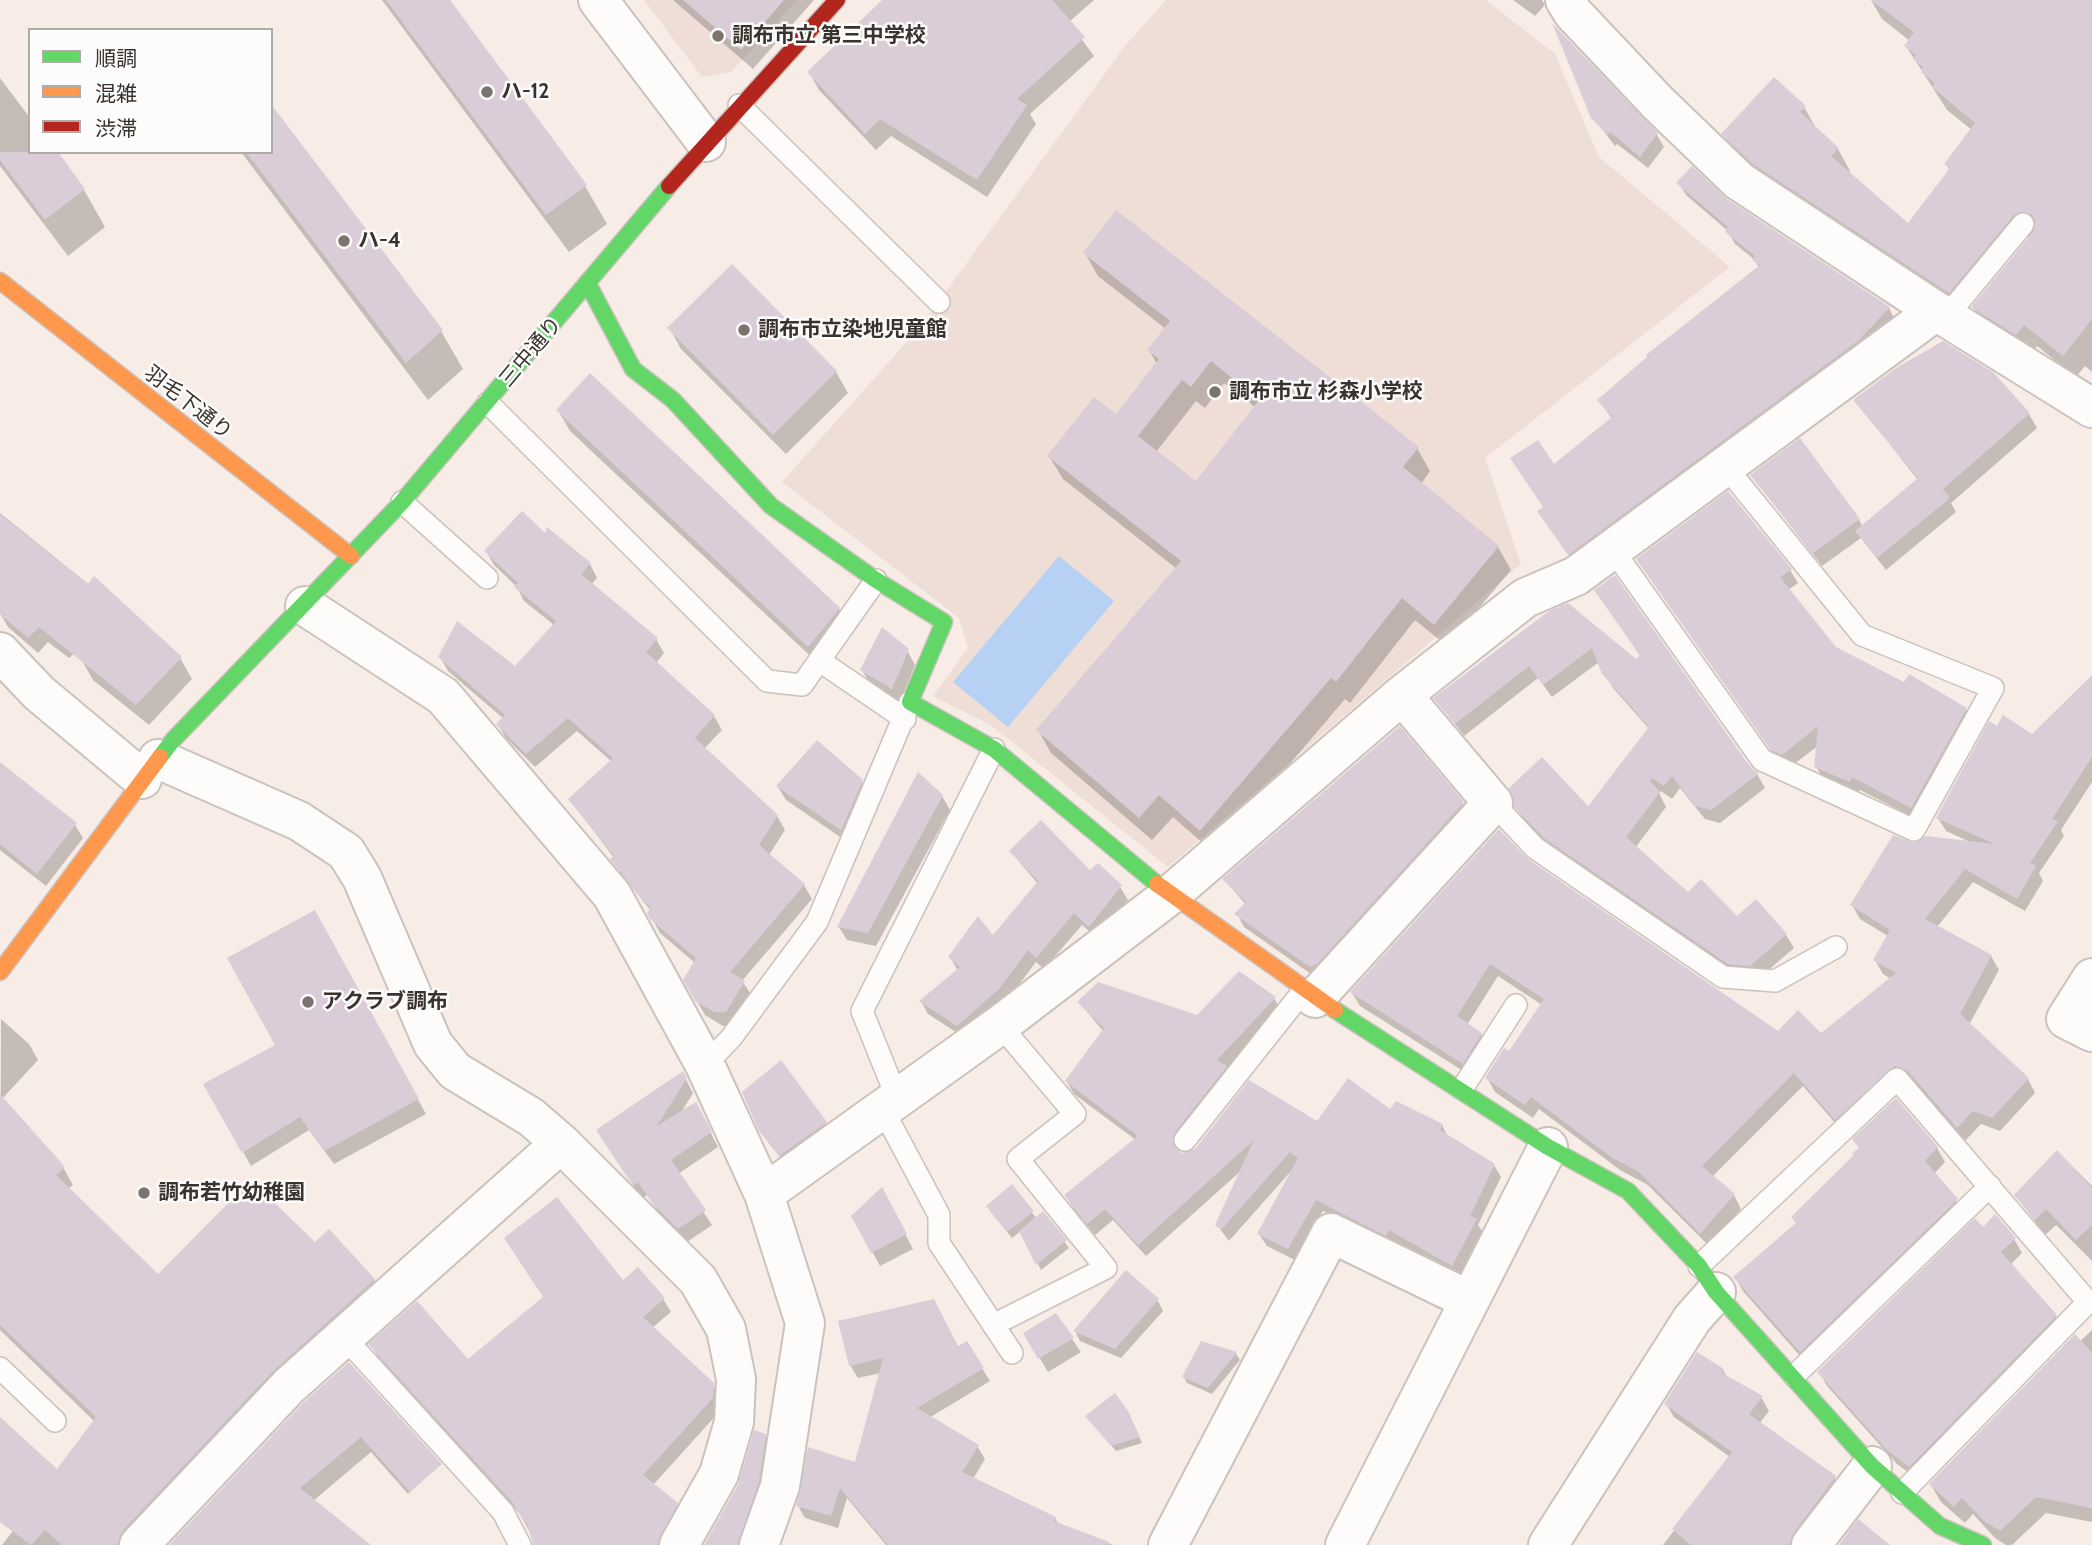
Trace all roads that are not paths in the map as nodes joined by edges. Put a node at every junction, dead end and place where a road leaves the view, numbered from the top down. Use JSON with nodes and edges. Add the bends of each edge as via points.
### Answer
{"nodes":[{"id":1,"x":598,"y":0,"type":"edge"},
{"id":2,"x":837,"y":0,"type":"edge"},
{"id":3,"x":1565,"y":0,"type":"edge"},
{"id":4,"x":738,"y":105,"type":"junction"},
{"id":5,"x":706,"y":142,"type":"junction"},
{"id":6,"x":2023,"y":224,"type":"dead end"},
{"id":7,"x":0,"y":281,"type":"edge"},
{"id":8,"x":588,"y":284,"type":"junction"},
{"id":9,"x":939,"y":302,"type":"dead end"},
{"id":10,"x":1941,"y":314,"type":"junction"},
{"id":11,"x":488,"y":403,"type":"junction"},
{"id":12,"x":2092,"y":408,"type":"edge"},
{"id":13,"x":1726,"y":467,"type":"junction"},
{"id":14,"x":402,"y":502,"type":"junction"},
{"id":15,"x":1611,"y":547,"type":"junction"},
{"id":16,"x":351,"y":556,"type":"junction"},
{"id":17,"x":487,"y":578,"type":"dead end"},
{"id":18,"x":876,"y":580,"type":"junction"},
{"id":19,"x":305,"y":606,"type":"junction"},
{"id":20,"x":0,"y":652,"type":"edge"},
{"id":21,"x":820,"y":661,"type":"junction"},
{"id":22,"x":1402,"y":695,"type":"junction"},
{"id":23,"x":907,"y":711,"type":"junction"},
{"id":24,"x":994,"y":749,"type":"junction"},
{"id":25,"x":150,"y":769,"type":"junction"},
{"id":26,"x":1493,"y":803,"type":"junction"},
{"id":27,"x":1170,"y":895,"type":"junction"},
{"id":28,"x":1836,"y":947,"type":"dead end"},
{"id":29,"x":0,"y":972,"type":"edge"},
{"id":30,"x":2092,"y":978,"type":"edge"},
{"id":31,"x":1310,"y":994,"type":"junction"},
{"id":32,"x":1516,"y":1004,"type":"dead end"},
{"id":33,"x":1000,"y":1025,"type":"junction"},
{"id":34,"x":2092,"y":1032,"type":"edge"},
{"id":35,"x":705,"y":1065,"type":"junction"},
{"id":36,"x":1462,"y":1089,"type":"junction"},
{"id":37,"x":889,"y":1103,"type":"junction"},
{"id":38,"x":1185,"y":1140,"type":"dead end"},
{"id":39,"x":561,"y":1143,"type":"junction"},
{"id":40,"x":1548,"y":1147,"type":"junction"},
{"id":41,"x":1990,"y":1186,"type":"junction"},
{"id":42,"x":764,"y":1194,"type":"junction"},
{"id":43,"x":1707,"y":1279,"type":"junction"},
{"id":44,"x":1469,"y":1300,"type":"junction"},
{"id":45,"x":993,"y":1325,"type":"junction"},
{"id":46,"x":345,"y":1338,"type":"junction"},
{"id":47,"x":1012,"y":1353,"type":"dead end"},
{"id":48,"x":0,"y":1368,"type":"edge"},
{"id":49,"x":1794,"y":1376,"type":"junction"},
{"id":50,"x":55,"y":1421,"type":"dead end"},
{"id":51,"x":1872,"y":1466,"type":"junction"},
{"id":52,"x":1902,"y":1493,"type":"junction"},
{"id":53,"x":139,"y":1545,"type":"edge"},
{"id":54,"x":520,"y":1545,"type":"edge"},
{"id":55,"x":679,"y":1545,"type":"edge"},
{"id":56,"x":759,"y":1545,"type":"edge"},
{"id":57,"x":1168,"y":1545,"type":"edge"},
{"id":58,"x":1345,"y":1545,"type":"edge"},
{"id":59,"x":1549,"y":1545,"type":"edge"},
{"id":60,"x":1811,"y":1545,"type":"edge"},
{"id":61,"x":1983,"y":1545,"type":"edge"}],
"edges":[{"from":1,"to":5,"type":"street"},
{"from":2,"to":4,"type":"street","name":"三中通り"},
{"from":3,"to":10,"type":"street","via":[[1658,103],[1739,181]]},
{"from":4,"to":5,"type":"street","name":"三中通り"},
{"from":4,"to":9,"type":"lane"},
{"from":5,"to":8,"type":"street","name":"三中通り"},
{"from":6,"to":10,"type":"lane"},
{"from":7,"to":16,"type":"street","name":"羽毛下通り"},
{"from":8,"to":11,"type":"street","name":"三中通り"},
{"from":8,"to":18,"type":"street","via":[[633,369],[673,400],[771,506]]},
{"from":10,"to":12,"type":"street"},
{"from":10,"to":13,"type":"street"},
{"from":11,"to":14,"type":"street","name":"三中通り"},
{"from":11,"to":21,"type":"lane","via":[[767,681],[802,685]]},
{"from":13,"to":15,"type":"street"},
{"from":13,"to":15,"type":"lane","via":[[1862,635],[1993,688],[1914,830],[1762,760]]},
{"from":14,"to":16,"type":"street","name":"三中通り"},
{"from":14,"to":17,"type":"lane"},
{"from":15,"to":22,"type":"street","via":[[1576,576],[1525,598]]},
{"from":16,"to":19,"type":"street","name":"三中通り"},
{"from":18,"to":21,"type":"lane"},
{"from":18,"to":23,"type":"street","via":[[944,622]]},
{"from":19,"to":25,"type":"street","name":"三中通り"},
{"from":19,"to":35,"type":"street","via":[[443,696],[612,895]]},
{"from":20,"to":25,"type":"street","via":[[39,693]]},
{"from":21,"to":23,"type":"lane"},
{"from":22,"to":26,"type":"street"},
{"from":22,"to":27,"type":"street"},
{"from":23,"to":24,"type":"street"},
{"from":23,"to":35,"type":"lane","via":[[817,922],[731,1038]]},
{"from":24,"to":27,"type":"street"},
{"from":24,"to":37,"type":"lane","via":[[862,1011]]},
{"from":25,"to":29,"type":"street","name":"三中通り"},
{"from":25,"to":39,"type":"street","via":[[299,821],[346,852],[362,878],[433,1044],[455,1071],[531,1117]]},
{"from":26,"to":28,"type":"lane","via":[[1535,848],[1723,977],[1775,981]]},
{"from":26,"to":31,"type":"street"},
{"from":27,"to":31,"type":"street"},
{"from":27,"to":33,"type":"street"},
{"from":30,"to":34,"type":"street","via":[[2066,1019]]},
{"from":31,"to":36,"type":"street"},
{"from":31,"to":38,"type":"lane"},
{"from":32,"to":36,"type":"lane"},
{"from":33,"to":37,"type":"street"},
{"from":33,"to":45,"type":"lane","via":[[1075,1114],[1018,1159],[1106,1268]]},
{"from":35,"to":42,"type":"street"},
{"from":36,"to":40,"type":"street"},
{"from":37,"to":42,"type":"street"},
{"from":37,"to":45,"type":"lane","via":[[939,1215],[939,1243]]},
{"from":39,"to":46,"type":"street"},
{"from":39,"to":55,"type":"street","via":[[698,1280],[726,1329],[736,1379],[734,1422],[719,1474]]},
{"from":40,"to":43,"type":"street","via":[[1628,1192]]},
{"from":40,"to":44,"type":"street"},
{"from":41,"to":43,"type":"lane","via":[[1898,1079]]},
{"from":41,"to":49,"type":"lane"},
{"from":41,"to":52,"type":"lane","via":[[2088,1302]]},
{"from":42,"to":56,"type":"street","via":[[805,1323],[779,1486]]},
{"from":43,"to":49,"type":"street"},
{"from":43,"to":59,"type":"street","via":[[1692,1319]]},
{"from":44,"to":57,"type":"street","via":[[1331,1233]]},
{"from":44,"to":58,"type":"street"},
{"from":45,"to":47,"type":"lane"},
{"from":46,"to":53,"type":"street","via":[[289,1386]]},
{"from":46,"to":54,"type":"lane","via":[[503,1512]]},
{"from":48,"to":50,"type":"lane"},
{"from":49,"to":51,"type":"street"},
{"from":51,"to":52,"type":"street"},
{"from":51,"to":60,"type":"street"},
{"from":52,"to":61,"type":"street","via":[[1940,1526]]}]}
